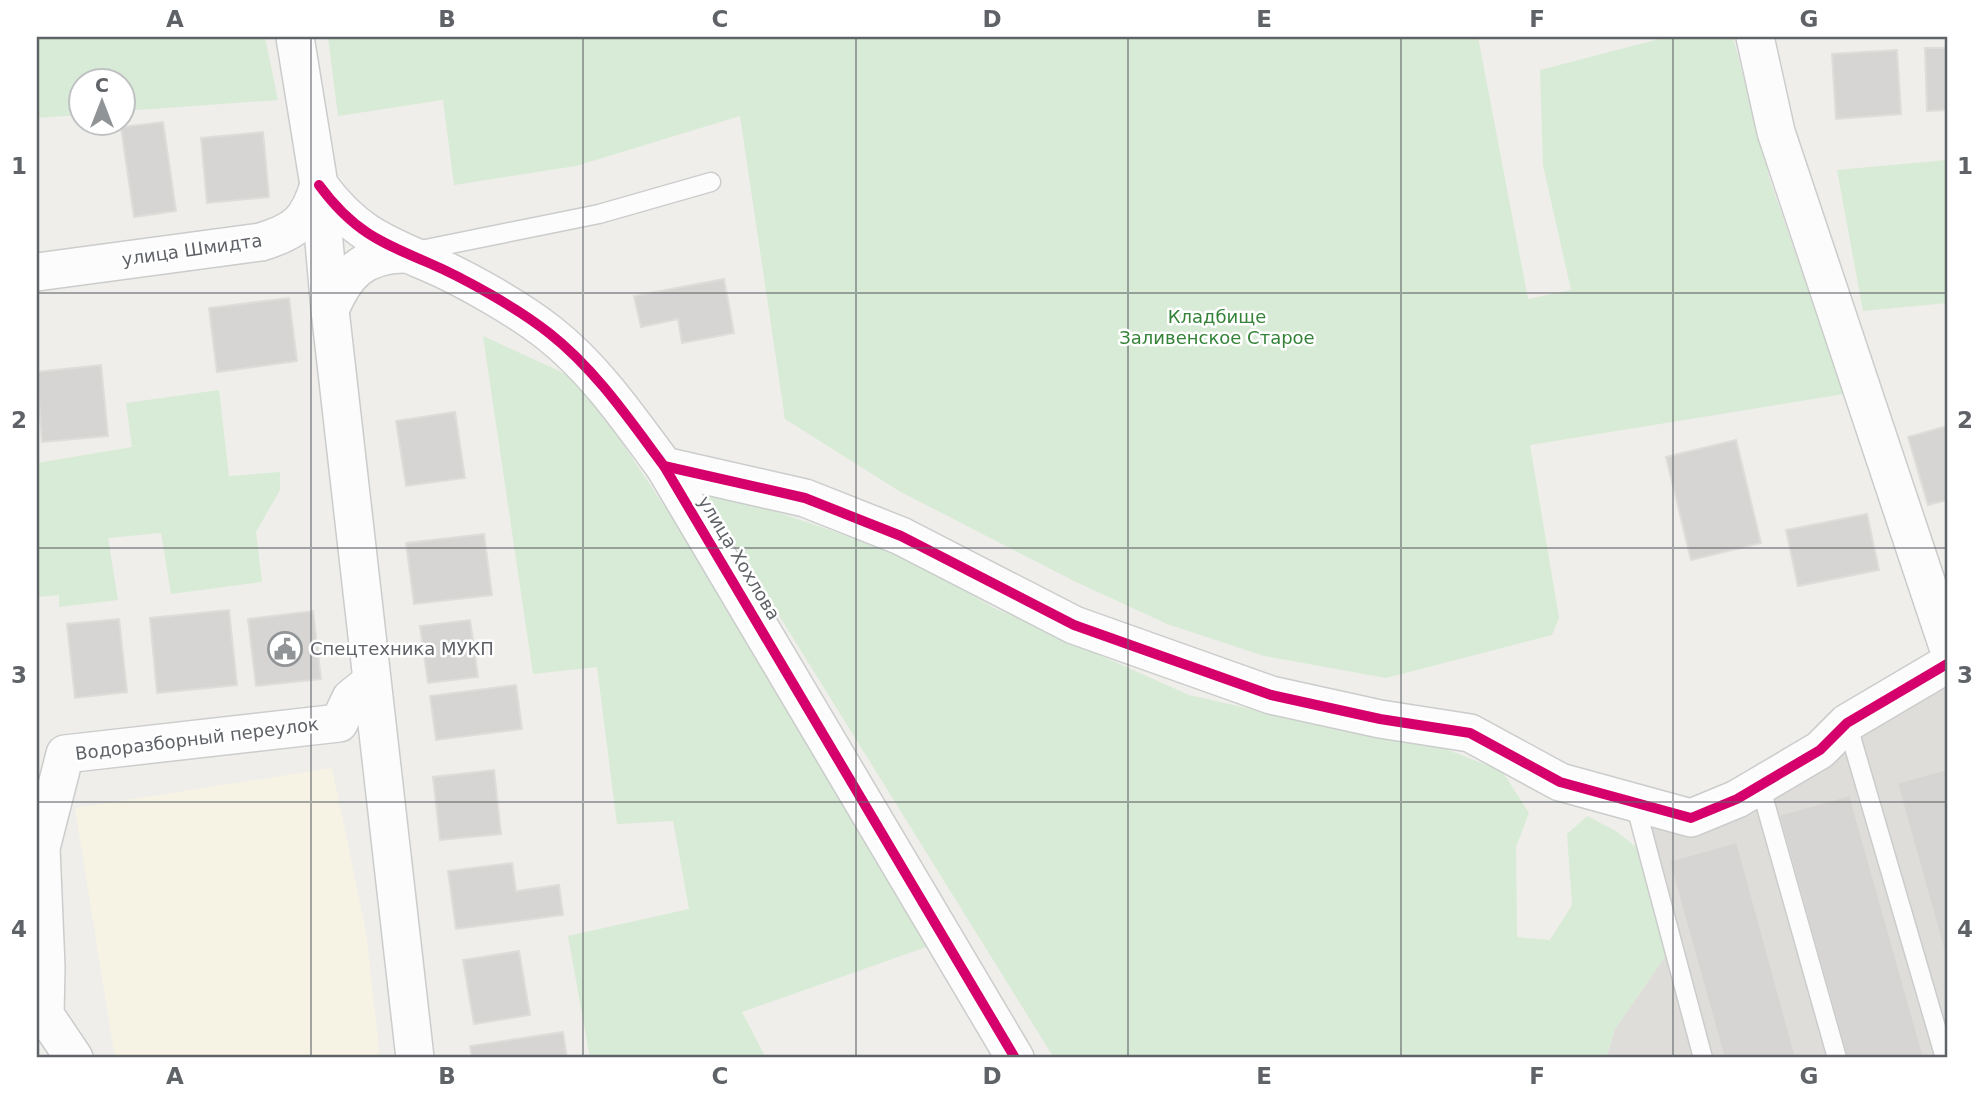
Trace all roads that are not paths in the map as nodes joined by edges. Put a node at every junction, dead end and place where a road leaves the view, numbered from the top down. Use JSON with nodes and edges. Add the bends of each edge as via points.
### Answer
{"nodes":[{"id":1,"x":295,"y":37,"type":"edge"},
{"id":2,"x":1755,"y":37,"type":"edge"},
{"id":3,"x":711,"y":182,"type":"dead end"},
{"id":4,"x":319,"y":185,"type":"junction"},
{"id":5,"x":261,"y":242,"type":"junction"},
{"id":6,"x":403,"y":254,"type":"junction"},
{"id":7,"x":37,"y":272,"type":"edge"},
{"id":8,"x":330,"y":305,"type":"junction"},
{"id":9,"x":664,"y":466,"type":"junction"},
{"id":10,"x":1947,"y":644,"type":"edge"},
{"id":11,"x":1947,"y":664,"type":"edge"},
{"id":12,"x":371,"y":682,"type":"junction"},
{"id":13,"x":339,"y":723,"type":"junction"},
{"id":14,"x":1847,"y":723,"type":"junction"},
{"id":15,"x":51,"y":750,"type":"edge"},
{"id":16,"x":379,"y":754,"type":"junction"},
{"id":17,"x":1760,"y":785,"type":"junction"},
{"id":18,"x":1635,"y":803,"type":"junction"},
{"id":19,"x":41,"y":1022,"type":"edge"},
{"id":20,"x":74,"y":1058,"type":"edge"},
{"id":21,"x":415,"y":1058,"type":"edge"},
{"id":22,"x":1015,"y":1058,"type":"edge"},
{"id":23,"x":1703,"y":1058,"type":"edge"},
{"id":24,"x":1838,"y":1058,"type":"edge"},
{"id":25,"x":1945,"y":1058,"type":"edge"}],
"edges":[{"from":1,"to":4,"type":"street","name":"улица Хохлова"},
{"from":2,"to":10,"type":"street","via":[[1776,132]]},
{"from":3,"to":6,"type":"lane","via":[[599,214]]},
{"from":4,"to":5,"type":"street","name":"улица Шмидта","via":[[312,208],[294,230]]},
{"from":4,"to":6,"type":"street","name":"улица Хохлова","via":[[338,211],[362,232]]},
{"from":4,"to":8,"type":"street","name":"улица Хохлова"},
{"from":5,"to":7,"type":"street","name":"улица Шмидта"},
{"from":5,"to":8,"type":"street","via":[[287,247],[300,257]]},
{"from":6,"to":8,"type":"street","via":[[377,254],[350,275]]},
{"from":6,"to":9,"type":"street","name":"улица Хохлова","via":[[431,264],[549,333],[613,397]]},
{"from":8,"to":12,"type":"street","name":"улица Хохлова"},
{"from":9,"to":18,"type":"street","via":[[805,498],[901,536],[1074,625],[1271,695],[1470,733],[1560,782]]},
{"from":9,"to":22,"type":"street","name":"улица Хохлова"},
{"from":11,"to":14,"type":"street"},
{"from":12,"to":13,"type":"street","name":"Водоразборный переулок","via":[[351,698]]},
{"from":12,"to":16,"type":"street","name":"улица Хохлова"},
{"from":13,"to":15,"type":"street","name":"Водоразборный переулок"},
{"from":13,"to":16,"type":"street","via":[[358,744]]},
{"from":14,"to":17,"type":"street","via":[[1820,750]]},
{"from":14,"to":25,"type":"lane"},
{"from":15,"to":19,"type":"street","name":"Водоразборный переулок","via":[[41,848],[46,967]]},
{"from":16,"to":21,"type":"street","name":"улица Хохлова"},
{"from":17,"to":18,"type":"street","via":[[1692,818]]},
{"from":17,"to":24,"type":"lane"},
{"from":18,"to":23,"type":"lane"},
{"from":19,"to":20,"type":"street","name":"Водоразборный переулок"}]}
